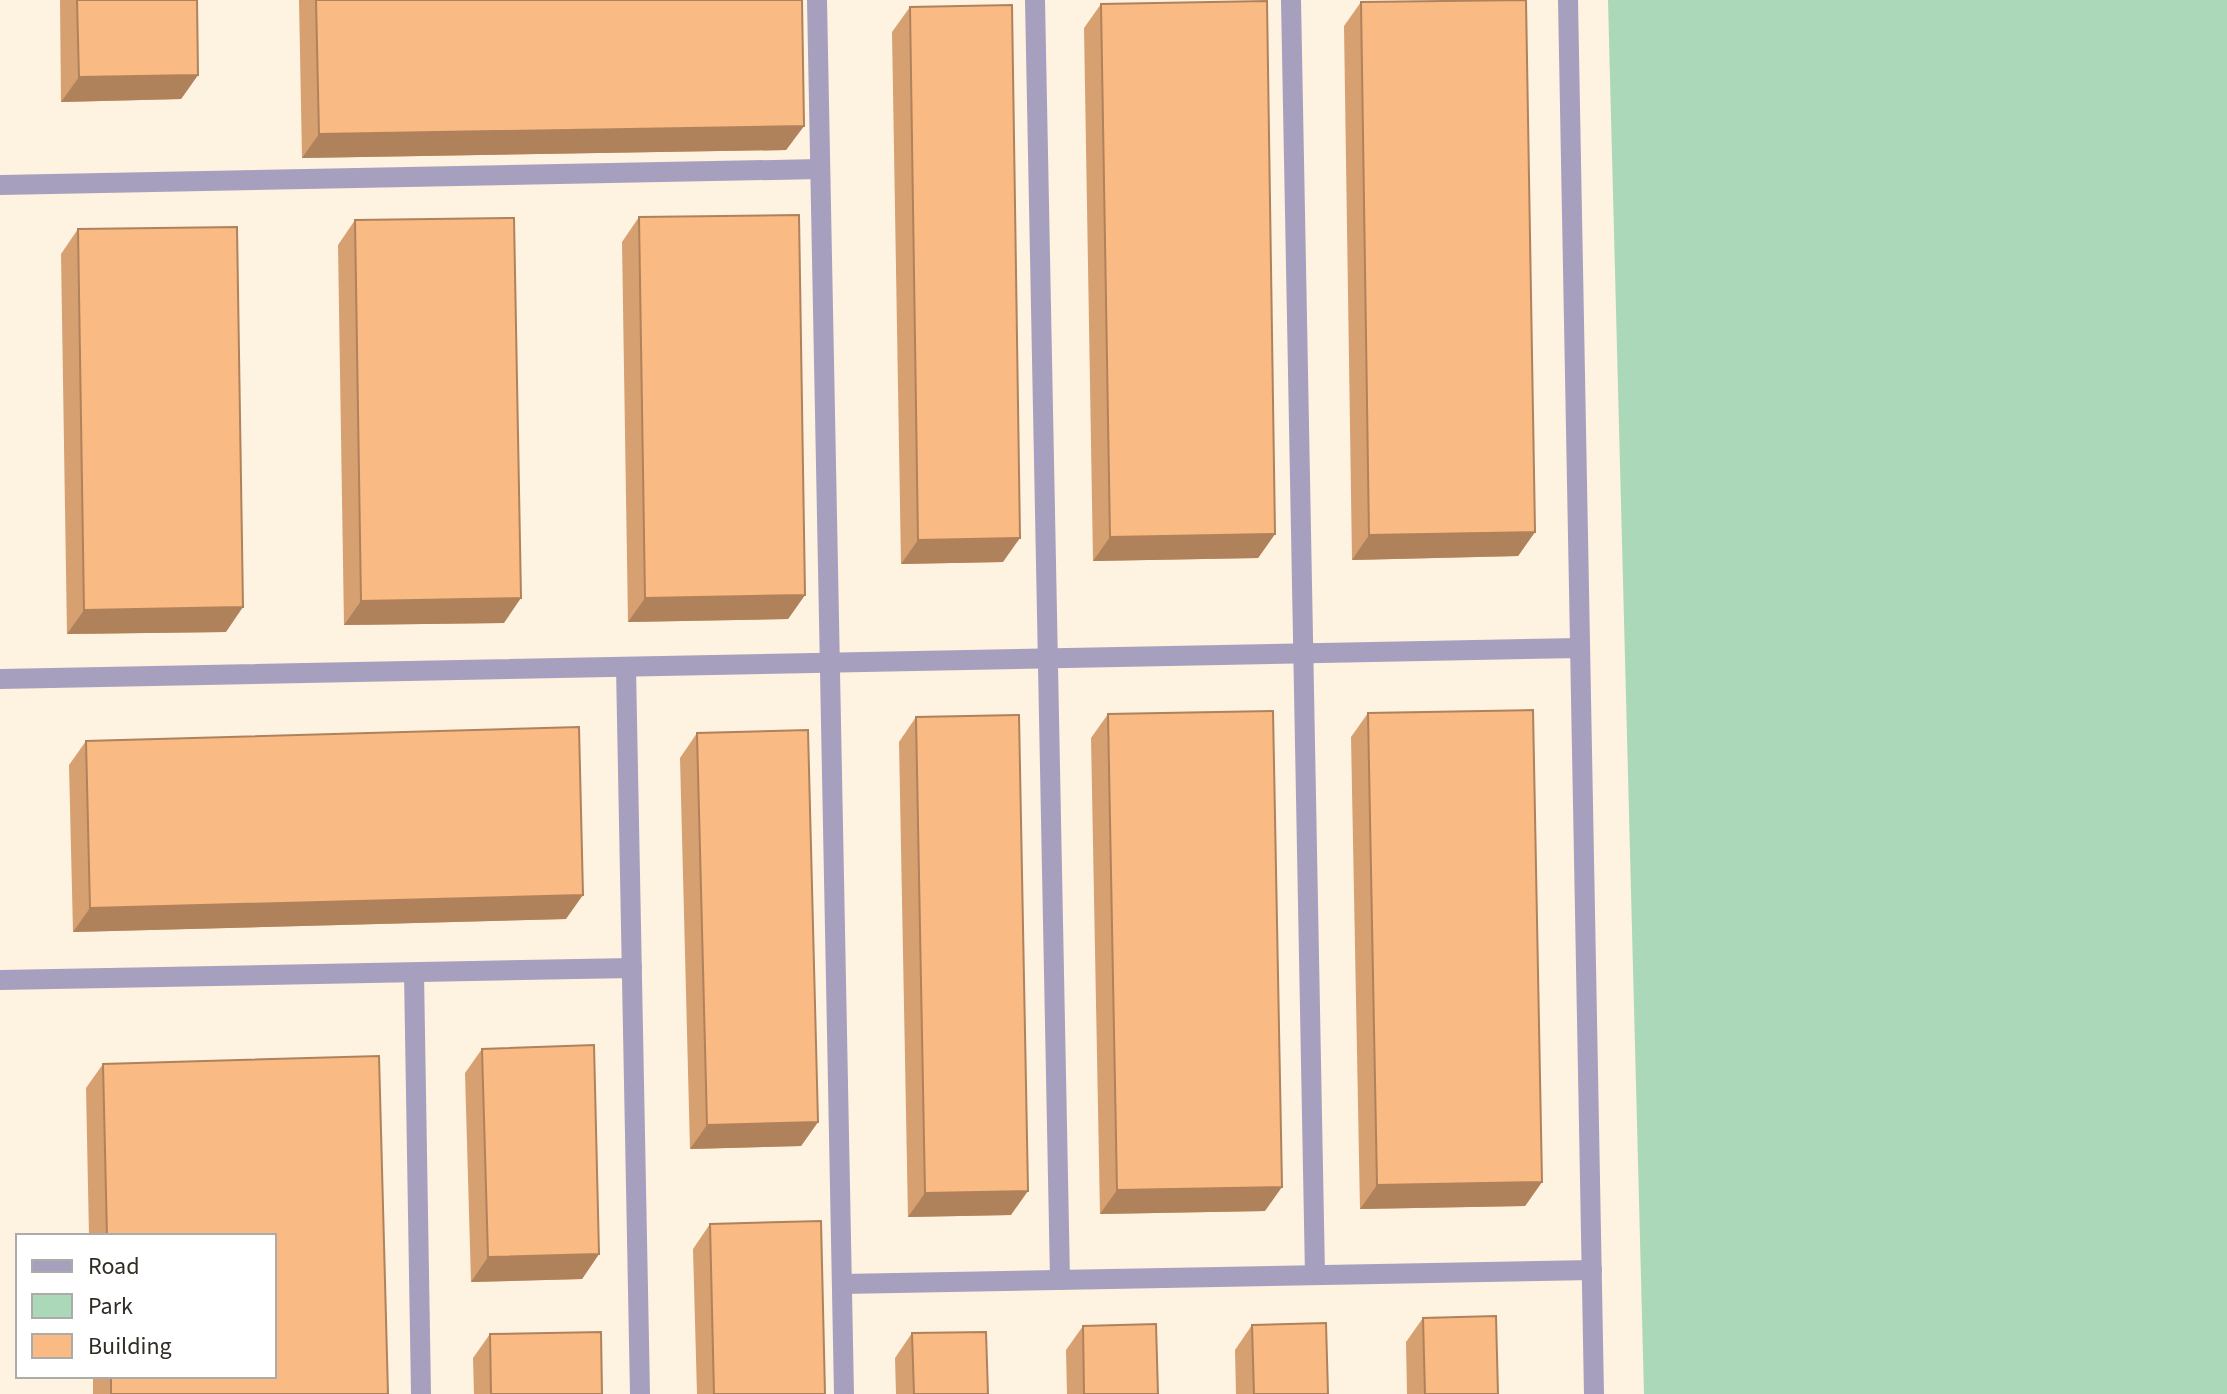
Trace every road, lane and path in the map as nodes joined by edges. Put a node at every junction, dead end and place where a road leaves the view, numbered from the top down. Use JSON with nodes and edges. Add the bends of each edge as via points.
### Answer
{"nodes":[{"id":1,"x":817,"y":0,"type":"edge"},
{"id":2,"x":1035,"y":0,"type":"edge"},
{"id":3,"x":1291,"y":0,"type":"edge"},
{"id":4,"x":1568,"y":0,"type":"edge"},
{"id":5,"x":820,"y":169,"type":"junction"},
{"id":6,"x":0,"y":185,"type":"edge"},
{"id":7,"x":1580,"y":648,"type":"junction"},
{"id":8,"x":1304,"y":653,"type":"junction"},
{"id":9,"x":1048,"y":659,"type":"junction"},
{"id":10,"x":830,"y":663,"type":"junction"},
{"id":11,"x":626,"y":667,"type":"junction"},
{"id":12,"x":0,"y":679,"type":"edge"},
{"id":13,"x":632,"y":968,"type":"junction"},
{"id":14,"x":414,"y":973,"type":"junction"},
{"id":15,"x":0,"y":980,"type":"edge"},
{"id":16,"x":1592,"y":1270,"type":"junction"},
{"id":17,"x":1315,"y":1275,"type":"junction"},
{"id":18,"x":1060,"y":1280,"type":"junction"},
{"id":19,"x":842,"y":1284,"type":"junction"},
{"id":20,"x":421,"y":1394,"type":"edge"},
{"id":21,"x":640,"y":1394,"type":"edge"},
{"id":22,"x":844,"y":1394,"type":"edge"},
{"id":23,"x":1594,"y":1394,"type":"edge"}],
"edges":[{"from":1,"to":5,"type":"lane"},
{"from":2,"to":9,"type":"lane"},
{"from":3,"to":8,"type":"lane"},
{"from":4,"to":7,"type":"lane"},
{"from":5,"to":6,"type":"lane"},
{"from":5,"to":10,"type":"lane"},
{"from":7,"to":8,"type":"lane"},
{"from":7,"to":16,"type":"lane"},
{"from":8,"to":9,"type":"lane"},
{"from":8,"to":17,"type":"lane"},
{"from":9,"to":10,"type":"lane"},
{"from":9,"to":18,"type":"lane"},
{"from":10,"to":11,"type":"lane"},
{"from":10,"to":19,"type":"lane"},
{"from":11,"to":12,"type":"lane"},
{"from":11,"to":13,"type":"lane"},
{"from":13,"to":14,"type":"lane"},
{"from":13,"to":21,"type":"lane"},
{"from":14,"to":15,"type":"lane"},
{"from":14,"to":20,"type":"lane"},
{"from":16,"to":17,"type":"lane"},
{"from":16,"to":23,"type":"lane"},
{"from":17,"to":18,"type":"lane"},
{"from":18,"to":19,"type":"lane"},
{"from":19,"to":22,"type":"lane"}]}
